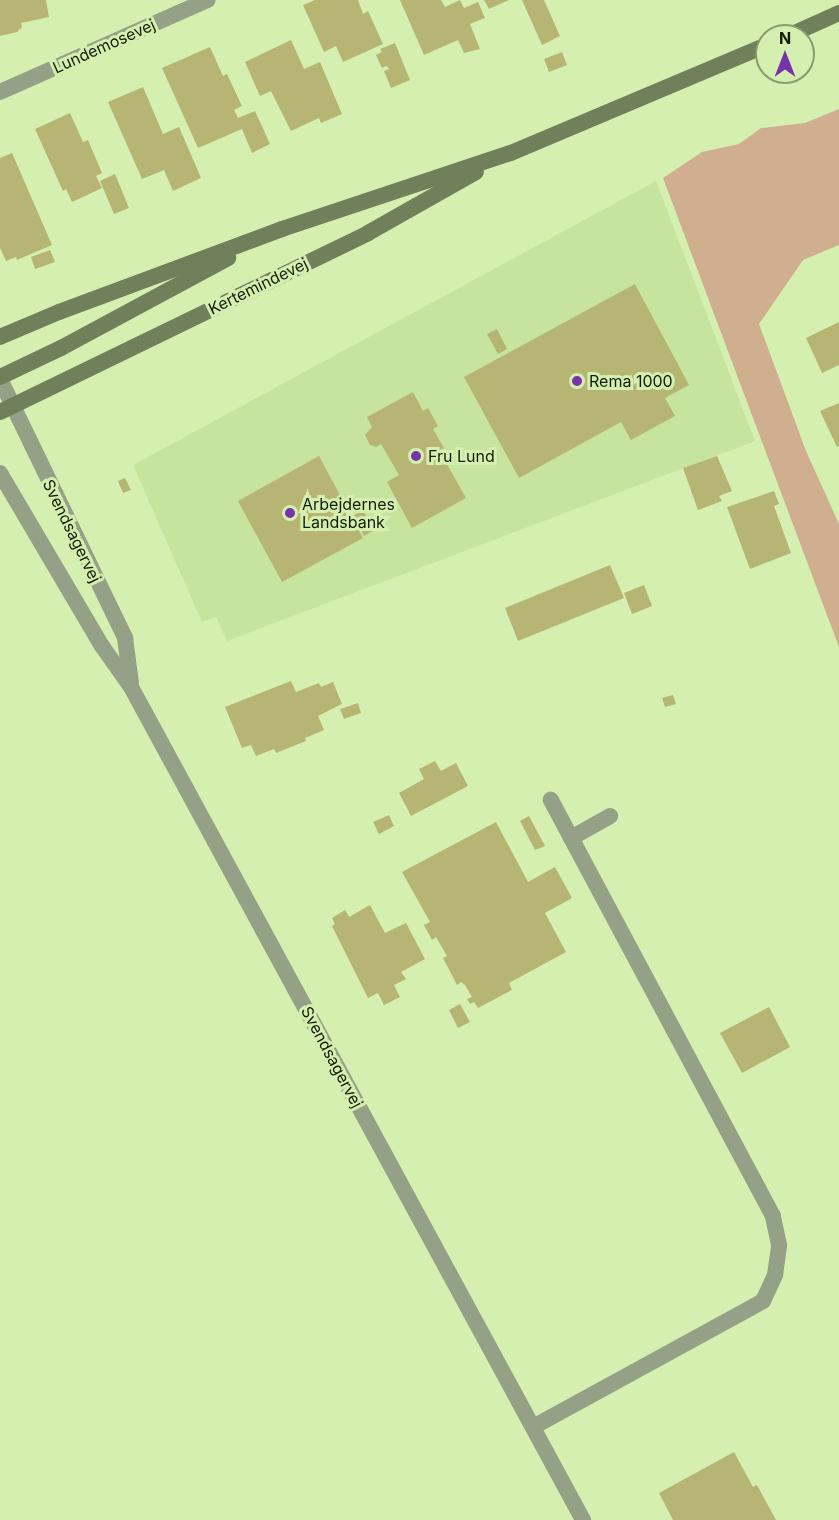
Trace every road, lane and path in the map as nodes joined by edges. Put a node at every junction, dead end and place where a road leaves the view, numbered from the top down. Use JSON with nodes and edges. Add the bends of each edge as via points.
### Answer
{"nodes":[{"id":1,"x":208,"y":0,"type":"edge"},
{"id":2,"x":839,"y":14,"type":"edge"},
{"id":3,"x":815,"y":24,"type":"edge"},
{"id":4,"x":755,"y":50,"type":"edge"},
{"id":5,"x":0,"y":92,"type":"edge"},
{"id":6,"x":511,"y":153,"type":"junction"},
{"id":7,"x":282,"y":229,"type":"junction"},
{"id":8,"x":0,"y":337,"type":"edge"},
{"id":9,"x":0,"y":378,"type":"edge"},
{"id":10,"x":6,"y":409,"type":"edge"},
{"id":11,"x":0,"y":473,"type":"edge"},
{"id":12,"x":131,"y":687,"type":"junction"},
{"id":13,"x":551,"y":800,"type":"dead end"},
{"id":14,"x":610,"y":816,"type":"dead end"},
{"id":15,"x":571,"y":838,"type":"junction"},
{"id":16,"x":532,"y":1427,"type":"junction"},
{"id":17,"x":583,"y":1520,"type":"edge"}],
"edges":[{"from":1,"to":5,"type":"street","name":"Lundemosevej"},
{"from":2,"to":3,"type":"main road"},
{"from":4,"to":6,"type":"main road","name":"Kertemindevej"},
{"from":6,"to":7,"type":"main road","name":"Kertemindevej"},
{"from":6,"to":10,"type":"main road","name":"Kertemindevej","via":[[368,233]]},
{"from":7,"to":8,"type":"main road","name":"Kertemindevej"},
{"from":7,"to":9,"type":"main road"},
{"from":9,"to":10,"type":"street","name":"Svendsagervej"},
{"from":10,"to":12,"type":"street","name":"Svendsagervej","via":[[125,638]]},
{"from":11,"to":12,"type":"street","name":"Svendsagervej","via":[[102,646]]},
{"from":12,"to":16,"type":"street","name":"Svendsagervej"},
{"from":13,"to":15,"type":"street"},
{"from":14,"to":15,"type":"street"},
{"from":15,"to":16,"type":"street","via":[[773,1216],[779,1245],[775,1275],[764,1301]]},
{"from":16,"to":17,"type":"street","name":"Svendsagervej"}]}
